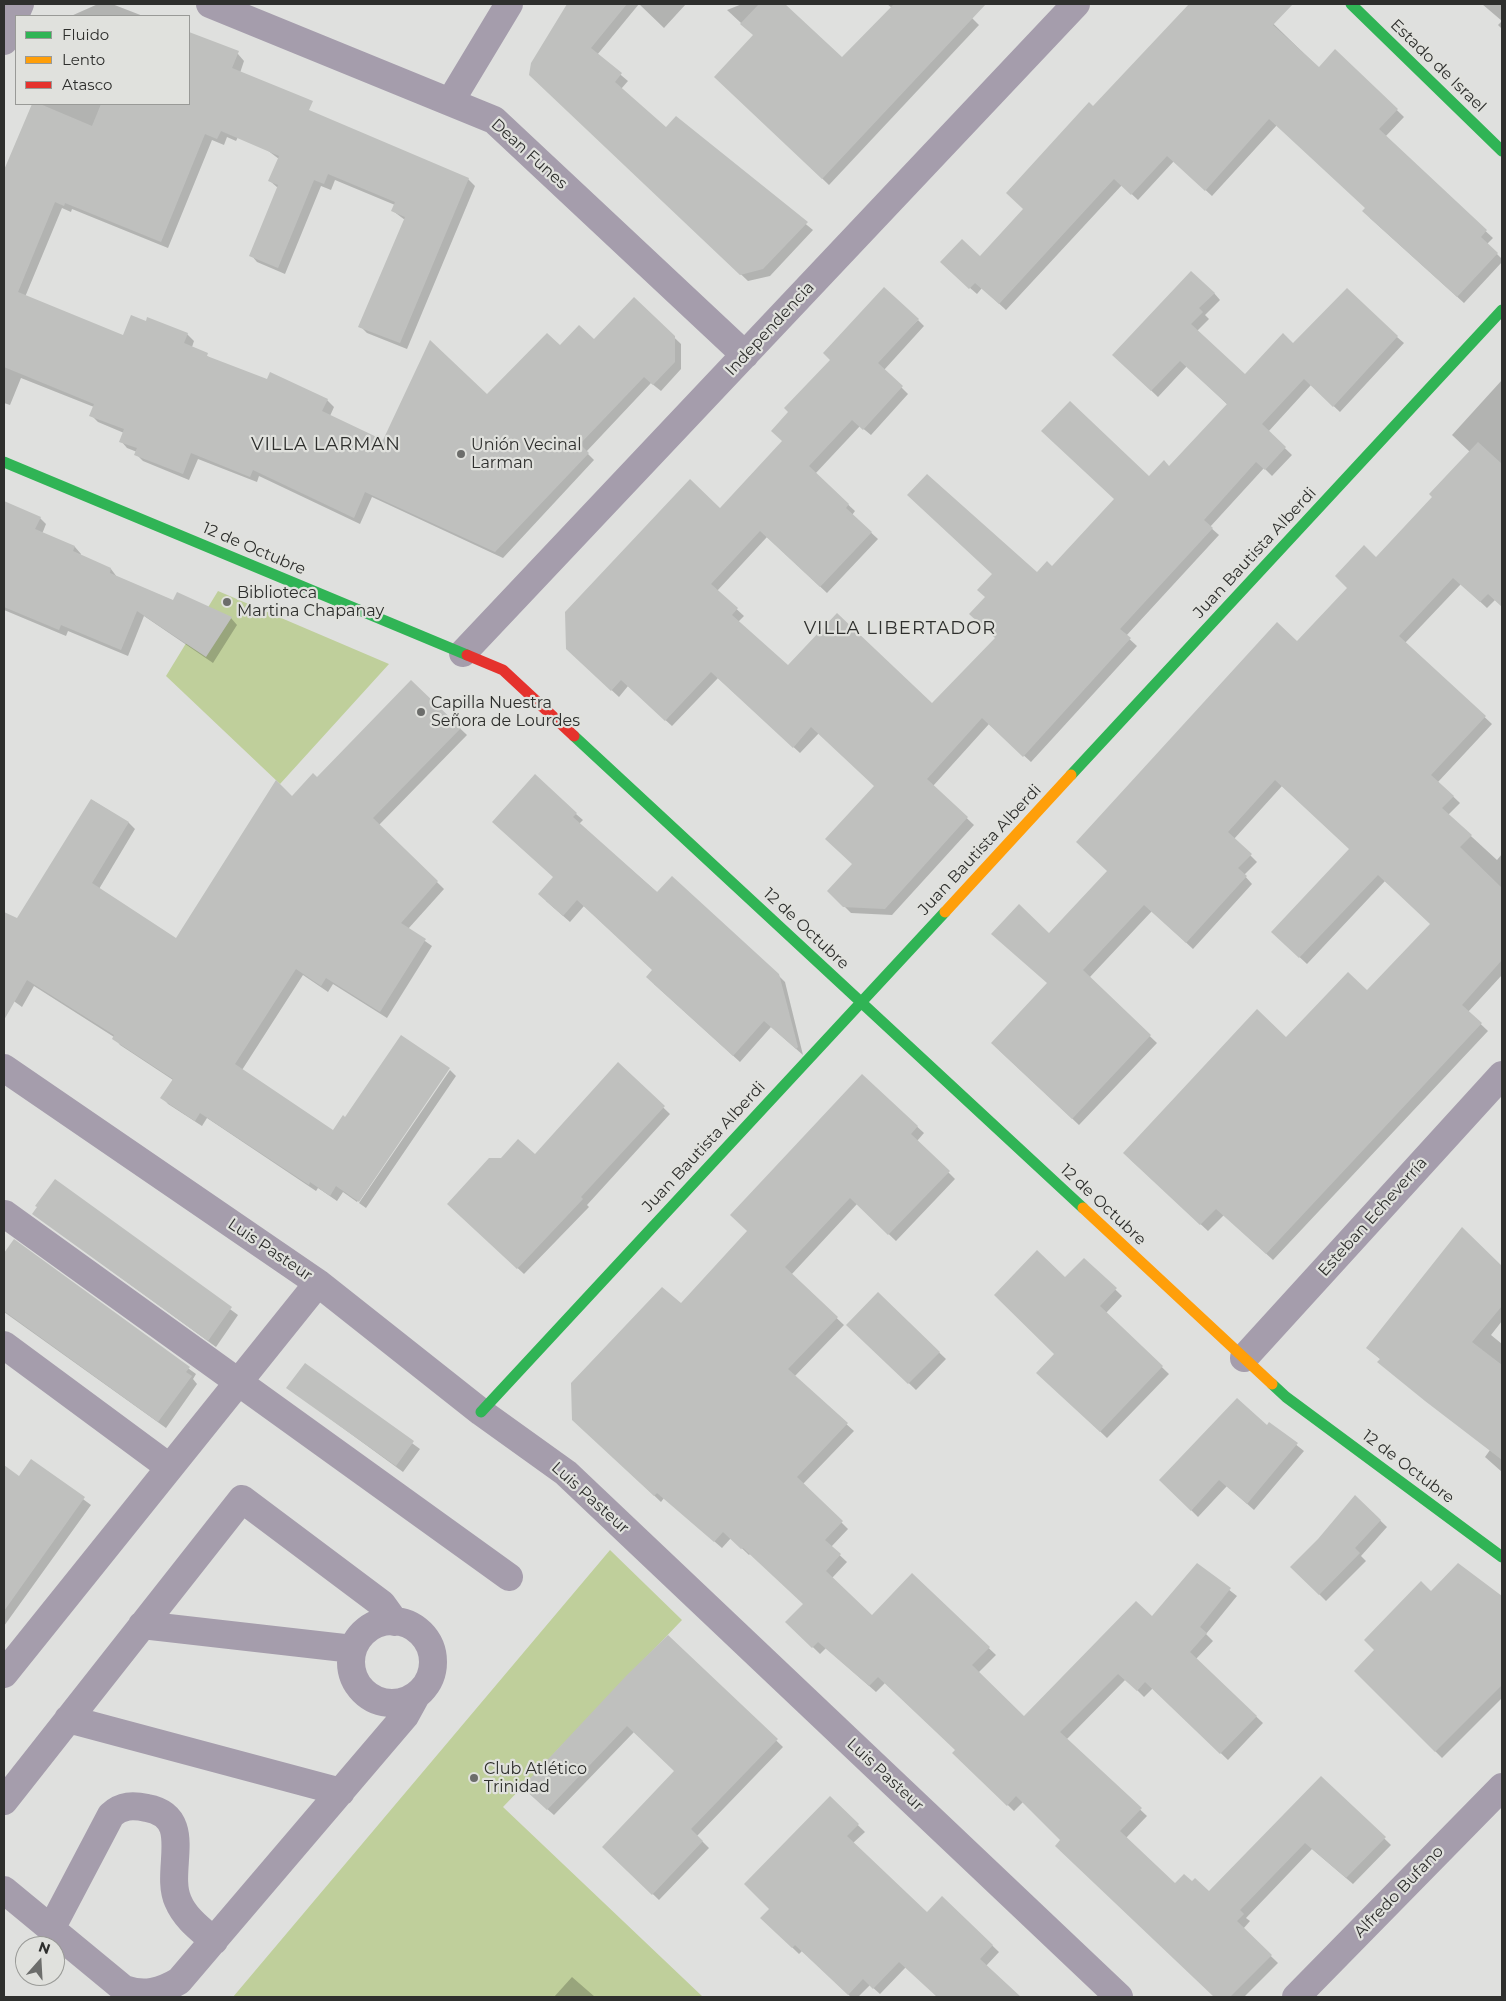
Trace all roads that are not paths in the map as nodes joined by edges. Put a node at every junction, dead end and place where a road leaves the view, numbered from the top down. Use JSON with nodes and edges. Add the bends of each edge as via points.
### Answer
{"nodes":[{"id":1,"x":210,"y":4,"type":"edge"},
{"id":2,"x":509,"y":4,"type":"edge"},
{"id":3,"x":1076,"y":4,"type":"edge"},
{"id":4,"x":1350,"y":4,"type":"edge"},
{"id":5,"x":15,"y":16,"type":"edge"},
{"id":6,"x":4,"y":41,"type":"edge"},
{"id":7,"x":450,"y":102,"type":"junction"},
{"id":8,"x":1502,"y":151,"type":"edge"},
{"id":9,"x":1502,"y":310,"type":"edge"},
{"id":10,"x":745,"y":355,"type":"junction"},
{"id":11,"x":4,"y":462,"type":"edge"},
{"id":12,"x":463,"y":654,"type":"junction"},
{"id":13,"x":861,"y":1002,"type":"junction"},
{"id":14,"x":4,"y":1068,"type":"edge"},
{"id":15,"x":1502,"y":1076,"type":"edge"},
{"id":16,"x":4,"y":1216,"type":"edge"},
{"id":17,"x":318,"y":1283,"type":"junction"},
{"id":18,"x":4,"y":1346,"type":"edge"},
{"id":19,"x":1244,"y":1358,"type":"junction"},
{"id":20,"x":237,"y":1382,"type":"junction"},
{"id":21,"x":481,"y":1412,"type":"junction"},
{"id":22,"x":169,"y":1468,"type":"junction"},
{"id":23,"x":1502,"y":1557,"type":"edge"},
{"id":24,"x":509,"y":1577,"type":"dead end"},
{"id":25,"x":395,"y":1622,"type":"junction"},
{"id":26,"x":142,"y":1625,"type":"junction"},
{"id":27,"x":353,"y":1649,"type":"junction"},
{"id":28,"x":4,"y":1674,"type":"edge"},
{"id":29,"x":416,"y":1696,"type":"junction"},
{"id":30,"x":68,"y":1719,"type":"junction"},
{"id":31,"x":1502,"y":1787,"type":"edge"},
{"id":32,"x":341,"y":1792,"type":"junction"},
{"id":33,"x":4,"y":1801,"type":"edge"},
{"id":34,"x":4,"y":1890,"type":"edge"},
{"id":35,"x":51,"y":1929,"type":"junction"},
{"id":36,"x":214,"y":1941,"type":"junction"},
{"id":37,"x":1119,"y":1997,"type":"edge"},
{"id":38,"x":1296,"y":1997,"type":"edge"}],
"edges":[{"from":1,"to":7,"type":"street","name":"Dean Funes"},
{"from":2,"to":7,"type":"street"},
{"from":3,"to":10,"type":"street","name":"Independencia"},
{"from":4,"to":8,"type":"street","name":"Estado de Israel"},
{"from":5,"to":6,"type":"street"},
{"from":7,"to":10,"type":"street","name":"Dean Funes","via":[[494,120]]},
{"from":9,"to":13,"type":"street","name":"Juan Bautista Alberdi"},
{"from":10,"to":12,"type":"street","name":"Independencia"},
{"from":11,"to":12,"type":"street","name":"12 de Octubre"},
{"from":12,"to":13,"type":"street","name":"12 de Octubre","via":[[503,670]]},
{"from":13,"to":19,"type":"street","name":"12 de Octubre"},
{"from":13,"to":21,"type":"street","name":"Juan Bautista Alberdi"},
{"from":14,"to":17,"type":"street","name":"Luis Pasteur"},
{"from":15,"to":19,"type":"street","name":"Esteban Echeverría"},
{"from":16,"to":20,"type":"street"},
{"from":17,"to":20,"type":"street"},
{"from":17,"to":21,"type":"street","name":"Luis Pasteur"},
{"from":18,"to":22,"type":"street"},
{"from":19,"to":23,"type":"street","name":"12 de Octubre","via":[[1286,1397]]},
{"from":20,"to":22,"type":"street"},
{"from":20,"to":24,"type":"street"},
{"from":21,"to":37,"type":"street","name":"Luis Pasteur","via":[[566,1473]]},
{"from":22,"to":28,"type":"street"},
{"from":25,"to":26,"type":"street","via":[[382,1604],[242,1499]]},
{"from":25,"to":27,"type":"street","via":[[385,1622],[368,1629]]},
{"from":25,"to":29,"type":"street","via":[[420,1632],[430,1646],[433,1665],[428,1682]]},
{"from":26,"to":27,"type":"street"},
{"from":26,"to":30,"type":"street"},
{"from":27,"to":29,"type":"street","via":[[350,1660],[354,1678],[364,1693],[380,1702],[399,1703]]},
{"from":29,"to":32,"type":"street","via":[[405,1716]]},
{"from":30,"to":32,"type":"street"},
{"from":30,"to":33,"type":"street"},
{"from":31,"to":38,"type":"street","name":"Alfredo Bufano"},
{"from":32,"to":36,"type":"street"},
{"from":34,"to":35,"type":"street"},
{"from":35,"to":36,"type":"street","via":[[124,1989],[134,1992],[157,1992],[179,1981]]},
{"from":35,"to":36,"type":"street","via":[[111,1815],[124,1806],[138,1806],[151,1808],[173,1824],[177,1900],[186,1915]]}]}
